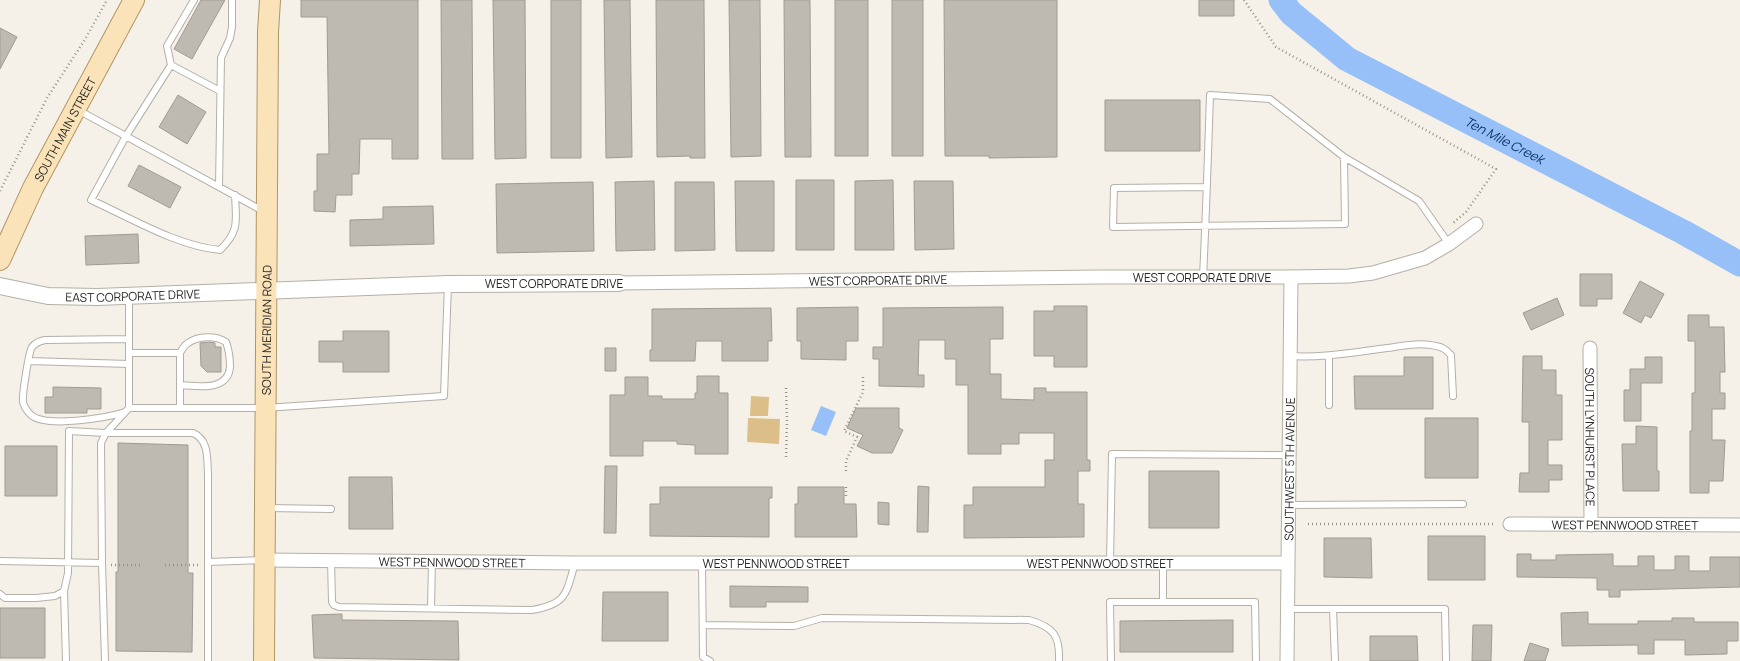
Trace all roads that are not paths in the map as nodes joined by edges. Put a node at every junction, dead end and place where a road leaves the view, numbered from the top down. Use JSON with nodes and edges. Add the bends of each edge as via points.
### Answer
{"nodes":[{"id":1,"x":194,"y":0,"type":"edge"},
{"id":2,"x":232,"y":0,"type":"edge"},
{"id":3,"x":270,"y":0,"type":"edge"},
{"id":4,"x":130,"y":2,"type":"edge"},
{"id":5,"x":171,"y":65,"type":"junction"},
{"id":6,"x":220,"y":91,"type":"junction"},
{"id":7,"x":75,"y":108,"type":"junction"},
{"id":8,"x":126,"y":136,"type":"junction"},
{"id":9,"x":1344,"y":157,"type":"junction"},
{"id":10,"x":219,"y":187,"type":"junction"},
{"id":11,"x":1207,"y":187,"type":"junction"},
{"id":12,"x":235,"y":195,"type":"junction"},
{"id":13,"x":267,"y":213,"type":"junction"},
{"id":14,"x":1476,"y":224,"type":"dead end"},
{"id":15,"x":1205,"y":226,"type":"junction"},
{"id":16,"x":1449,"y":244,"type":"junction"},
{"id":17,"x":0,"y":260,"type":"edge"},
{"id":18,"x":1203,"y":277,"type":"junction"},
{"id":19,"x":1291,"y":277,"type":"junction"},
{"id":20,"x":619,"y":283,"type":"joint"},
{"id":21,"x":448,"y":284,"type":"junction"},
{"id":22,"x":0,"y":286,"type":"edge"},
{"id":23,"x":267,"y":291,"type":"junction"},
{"id":24,"x":129,"y":296,"type":"junction"},
{"id":25,"x":129,"y":339,"type":"junction"},
{"id":26,"x":1590,"y":348,"type":"dead end"},
{"id":27,"x":129,"y":352,"type":"junction"},
{"id":28,"x":180,"y":353,"type":"junction"},
{"id":29,"x":1290,"y":356,"type":"junction"},
{"id":30,"x":1329,"y":356,"type":"junction"},
{"id":31,"x":29,"y":362,"type":"junction"},
{"id":32,"x":129,"y":364,"type":"junction"},
{"id":33,"x":180,"y":385,"type":"junction"},
{"id":34,"x":1453,"y":396,"type":"dead end"},
{"id":35,"x":1329,"y":405,"type":"dead end"},
{"id":36,"x":180,"y":408,"type":"junction"},
{"id":37,"x":265,"y":408,"type":"junction"},
{"id":38,"x":128,"y":410,"type":"junction"},
{"id":39,"x":106,"y":433,"type":"junction"},
{"id":40,"x":1289,"y":455,"type":"junction"},
{"id":41,"x":1463,"y":504,"type":"dead end"},
{"id":42,"x":1288,"y":505,"type":"junction"},
{"id":43,"x":265,"y":508,"type":"junction"},
{"id":44,"x":331,"y":509,"type":"dead end"},
{"id":45,"x":1510,"y":524,"type":"dead end"},
{"id":46,"x":1591,"y":525,"type":"junction"},
{"id":47,"x":1740,"y":525,"type":"edge"},
{"id":48,"x":265,"y":560,"type":"junction"},
{"id":49,"x":331,"y":560,"type":"junction"},
{"id":50,"x":0,"y":561,"type":"edge"},
{"id":51,"x":432,"y":561,"type":"junction"},
{"id":52,"x":68,"y":563,"type":"junction"},
{"id":53,"x":208,"y":563,"type":"junction"},
{"id":54,"x":575,"y":563,"type":"junction"},
{"id":55,"x":702,"y":563,"type":"junction"},
{"id":56,"x":1110,"y":563,"type":"junction"},
{"id":57,"x":1163,"y":563,"type":"junction"},
{"id":58,"x":1287,"y":563,"type":"junction"},
{"id":59,"x":102,"y":564,"type":"junction"},
{"id":60,"x":64,"y":591,"type":"junction"},
{"id":61,"x":0,"y":594,"type":"edge"},
{"id":62,"x":1163,"y":602,"type":"junction"},
{"id":63,"x":431,"y":608,"type":"junction"},
{"id":64,"x":1287,"y":609,"type":"junction"},
{"id":65,"x":1333,"y":609,"type":"junction"},
{"id":66,"x":703,"y":625,"type":"junction"},
{"id":67,"x":66,"y":661,"type":"edge"},
{"id":68,"x":105,"y":661,"type":"edge"},
{"id":69,"x":208,"y":661,"type":"edge"},
{"id":70,"x":264,"y":661,"type":"edge"},
{"id":71,"x":710,"y":661,"type":"edge"},
{"id":72,"x":1059,"y":661,"type":"edge"},
{"id":73,"x":1111,"y":661,"type":"edge"},
{"id":74,"x":1256,"y":661,"type":"edge"},
{"id":75,"x":1287,"y":661,"type":"edge"},
{"id":76,"x":1335,"y":661,"type":"edge"},
{"id":77,"x":1446,"y":661,"type":"edge"}],
"edges":[{"from":1,"to":5,"type":"lane","via":[[167,46]]},
{"from":2,"to":6,"type":"lane","via":[[232,27],[221,58]]},
{"from":3,"to":13,"type":"main road","name":"SOUTH MERIDIAN ROAD"},
{"from":4,"to":7,"type":"main road","name":"SOUTH MAIN STREET"},
{"from":5,"to":6,"type":"lane"},
{"from":5,"to":8,"type":"lane"},
{"from":6,"to":10,"type":"lane"},
{"from":7,"to":8,"type":"lane"},
{"from":7,"to":17,"type":"main road","name":"SOUTH MAIN STREET","via":[[33,188]]},
{"from":8,"to":10,"type":"lane"},
{"from":8,"to":12,"type":"lane","via":[[91,200],[172,237],[220,250],[228,243],[237,224]]},
{"from":9,"to":11,"type":"lane","via":[[1270,99],[1210,95]]},
{"from":9,"to":15,"type":"lane","via":[[1345,224]]},
{"from":9,"to":16,"type":"lane","via":[[1419,200]]},
{"from":10,"to":12,"type":"lane"},
{"from":11,"to":15,"type":"lane"},
{"from":11,"to":15,"type":"lane","via":[[1114,188],[1113,227]]},
{"from":12,"to":13,"type":"lane"},
{"from":13,"to":23,"type":"main road","name":"SOUTH MERIDIAN ROAD"},
{"from":14,"to":16,"type":"street","name":"WEST CORPORATE DRIVE"},
{"from":15,"to":18,"type":"lane"},
{"from":16,"to":19,"type":"street","name":"WEST CORPORATE DRIVE","via":[[1425,258],[1374,273]]},
{"from":18,"to":19,"type":"street","name":"WEST CORPORATE DRIVE"},
{"from":18,"to":20,"type":"street","name":"WEST CORPORATE DRIVE"},
{"from":19,"to":29,"type":"street","name":"SOUTHWEST 5TH AVENUE"},
{"from":20,"to":21,"type":"street","name":"WEST CORPORATE DRIVE"},
{"from":21,"to":23,"type":"street","name":"WEST CORPORATE DRIVE"},
{"from":21,"to":37,"type":"lane","via":[[444,396]]},
{"from":22,"to":24,"type":"street","name":"EAST CORPORATE DRIVE","via":[[48,296]]},
{"from":23,"to":24,"type":"street","name":"EAST CORPORATE DRIVE"},
{"from":23,"to":37,"type":"main road","name":"SOUTH MERIDIAN ROAD"},
{"from":24,"to":25,"type":"lane"},
{"from":25,"to":27,"type":"lane"},
{"from":25,"to":31,"type":"lane","via":[[42,341],[31,348]]},
{"from":26,"to":46,"type":"street","name":"SOUTH LYNHURST PLACE"},
{"from":27,"to":28,"type":"lane"},
{"from":27,"to":32,"type":"lane"},
{"from":28,"to":33,"type":"lane"},
{"from":28,"to":33,"type":"lane","via":[[186,343],[199,338],[214,338],[226,342],[230,360],[228,376],[220,383],[209,386]]},
{"from":29,"to":30,"type":"lane"},
{"from":29,"to":40,"type":"street","name":"SOUTHWEST 5TH AVENUE"},
{"from":30,"to":34,"type":"lane","via":[[1408,345],[1434,345],[1444,348],[1451,355]]},
{"from":30,"to":35,"type":"lane"},
{"from":31,"to":32,"type":"lane"},
{"from":31,"to":38,"type":"lane","via":[[23,400],[32,416],[55,421],[83,420]]},
{"from":32,"to":38,"type":"lane"},
{"from":33,"to":36,"type":"lane"},
{"from":36,"to":37,"type":"lane"},
{"from":36,"to":38,"type":"lane"},
{"from":37,"to":43,"type":"main road","name":"SOUTH MERIDIAN ROAD"},
{"from":38,"to":39,"type":"lane"},
{"from":39,"to":52,"type":"lane","via":[[69,431]]},
{"from":39,"to":53,"type":"lane","via":[[193,433],[205,442],[208,473]]},
{"from":39,"to":59,"type":"lane","via":[[101,443]]},
{"from":40,"to":42,"type":"street","name":"SOUTHWEST 5TH AVENUE"},
{"from":40,"to":56,"type":"lane","via":[[1112,454]]},
{"from":41,"to":42,"type":"lane"},
{"from":42,"to":58,"type":"street","name":"SOUTHWEST 5TH AVENUE"},
{"from":43,"to":44,"type":"lane"},
{"from":43,"to":48,"type":"main road","name":"SOUTH MERIDIAN ROAD"},
{"from":45,"to":46,"type":"street","name":"WEST PENNWOOD STREET"},
{"from":46,"to":47,"type":"street","name":"WEST PENNWOOD STREET"},
{"from":48,"to":49,"type":"street","name":"WEST PENNWOOD STREET"},
{"from":48,"to":53,"type":"lane"},
{"from":48,"to":70,"type":"main road","name":"SOUTH MERIDIAN ROAD"},
{"from":49,"to":51,"type":"street","name":"WEST PENNWOOD STREET"},
{"from":49,"to":63,"type":"lane","via":[[334,606]]},
{"from":50,"to":52,"type":"lane"},
{"from":51,"to":54,"type":"street","name":"WEST PENNWOOD STREET"},
{"from":51,"to":63,"type":"lane"},
{"from":52,"to":59,"type":"lane"},
{"from":52,"to":60,"type":"lane"},
{"from":53,"to":69,"type":"lane"},
{"from":54,"to":55,"type":"street","name":"WEST PENNWOOD STREET"},
{"from":54,"to":63,"type":"lane","via":[[568,588],[556,604],[532,610]]},
{"from":55,"to":56,"type":"street","name":"WEST PENNWOOD STREET"},
{"from":55,"to":66,"type":"lane"},
{"from":56,"to":57,"type":"street","name":"WEST PENNWOOD STREET"},
{"from":57,"to":58,"type":"street","name":"WEST PENNWOOD STREET"},
{"from":57,"to":62,"type":"lane"},
{"from":58,"to":64,"type":"street","name":"SOUTHWEST 5TH AVENUE"},
{"from":59,"to":68,"type":"lane"},
{"from":60,"to":61,"type":"lane","via":[[55,596],[36,598],[5,598]]},
{"from":60,"to":67,"type":"lane"},
{"from":62,"to":73,"type":"lane","via":[[1110,602]]},
{"from":62,"to":74,"type":"lane","via":[[1255,602]]},
{"from":64,"to":65,"type":"lane"},
{"from":64,"to":75,"type":"street","name":"SOUTHWEST 5TH AVENUE"},
{"from":65,"to":76,"type":"lane"},
{"from":65,"to":77,"type":"lane","via":[[1445,609]]},
{"from":66,"to":71,"type":"lane","via":[[703,656]]},
{"from":66,"to":72,"type":"lane","via":[[794,626],[822,618],[1030,620],[1042,624],[1053,633],[1060,646]]}]}
